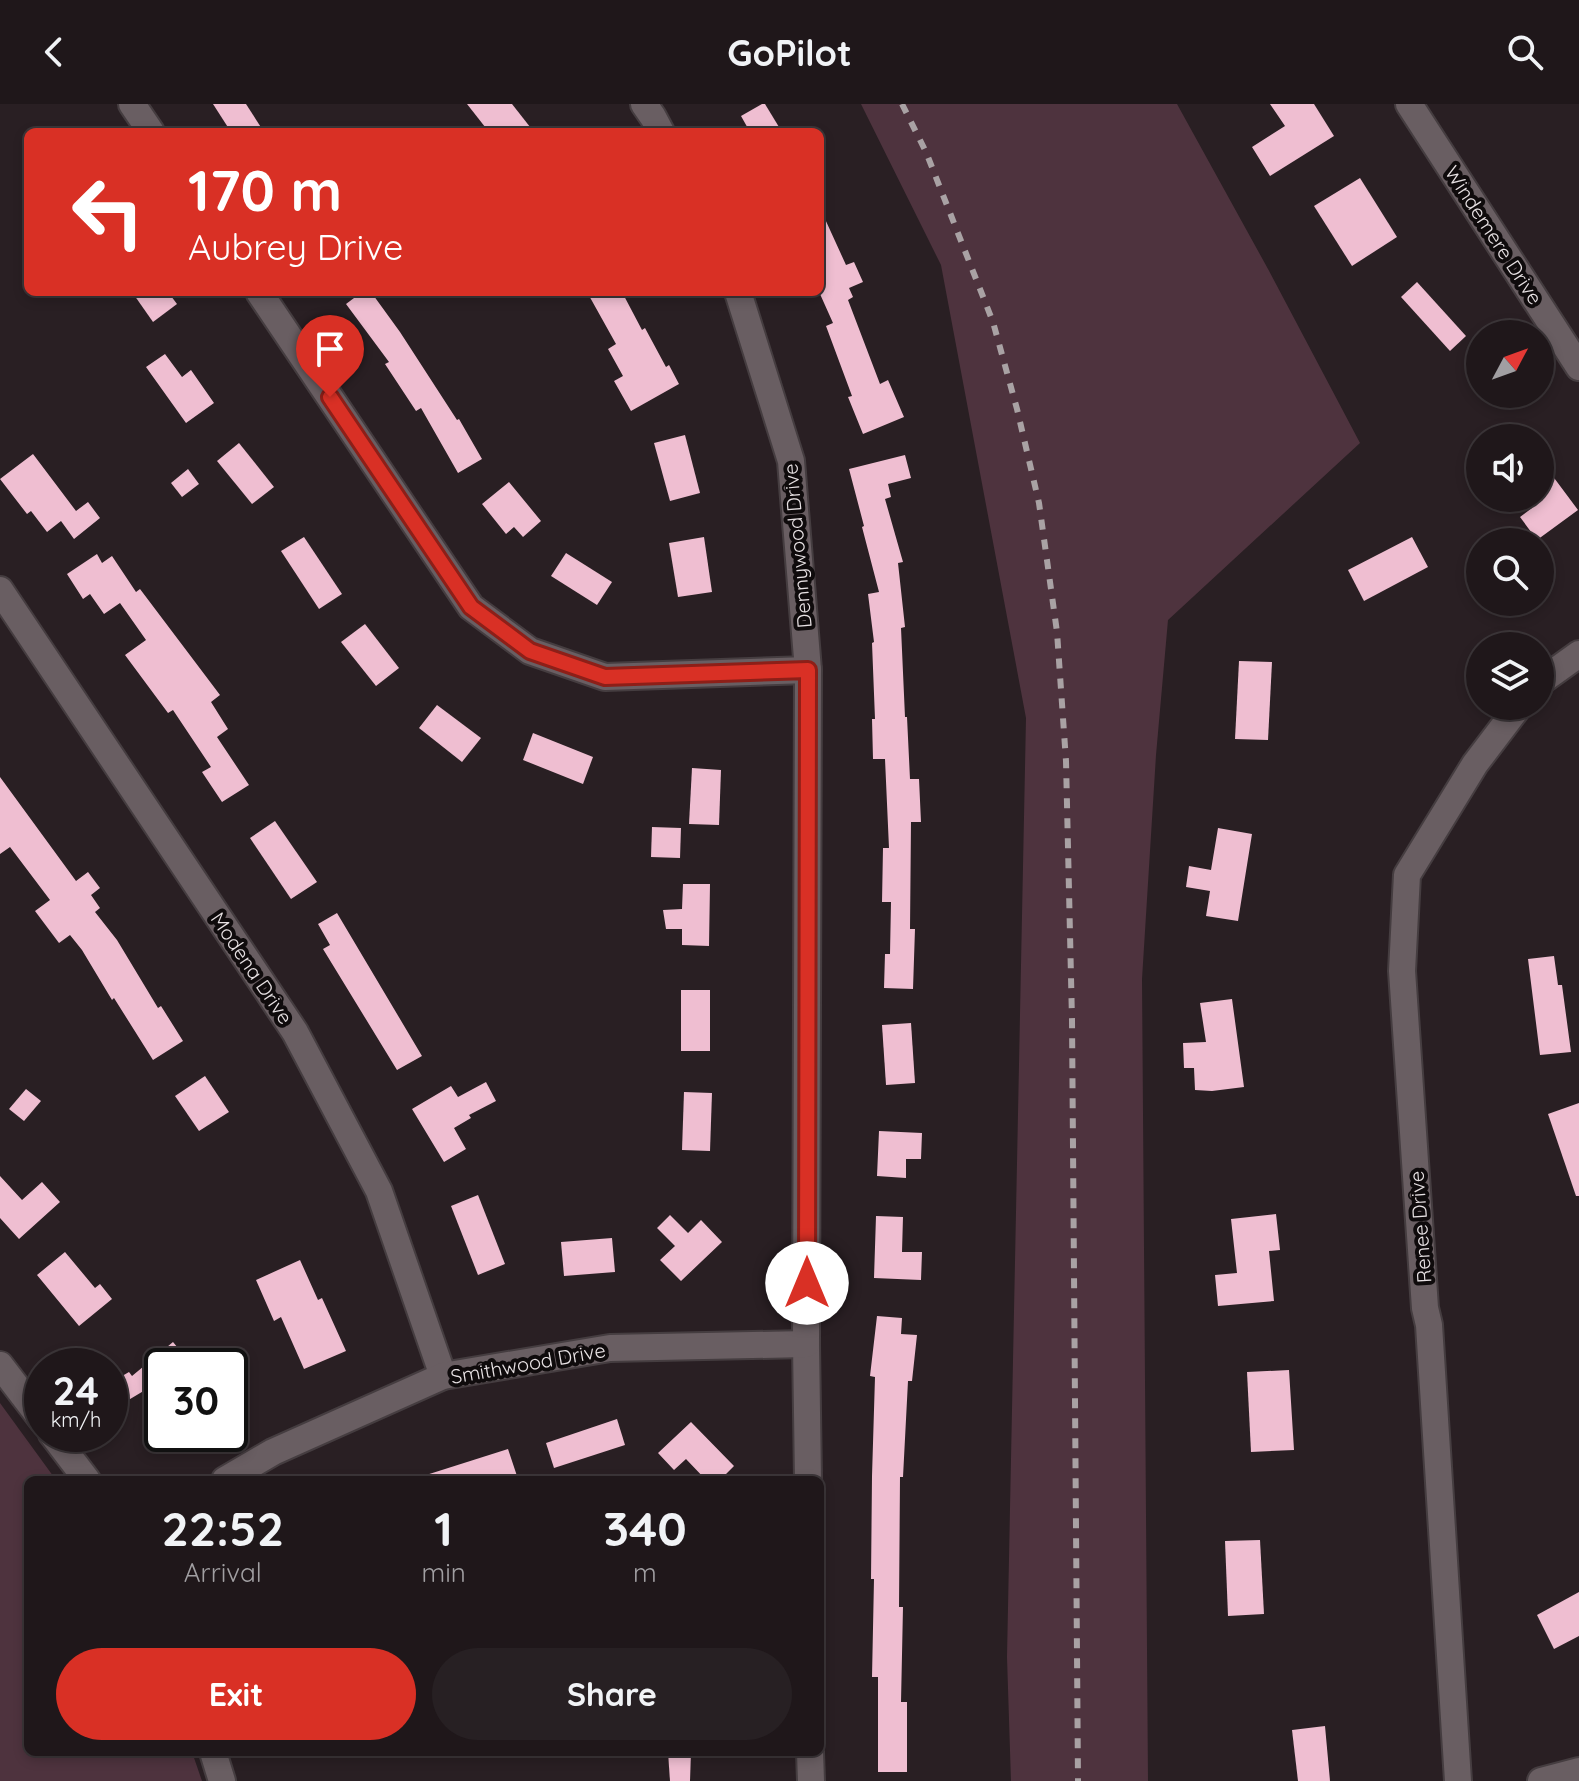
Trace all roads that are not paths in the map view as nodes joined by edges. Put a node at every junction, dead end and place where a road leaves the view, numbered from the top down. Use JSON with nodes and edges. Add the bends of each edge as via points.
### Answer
{"nodes":[{"id":1,"x":132,"y":104,"type":"edge"},
{"id":2,"x":644,"y":104,"type":"edge"},
{"id":3,"x":1409,"y":104,"type":"edge"},
{"id":4,"x":148,"y":128,"type":"edge"},
{"id":5,"x":659,"y":128,"type":"edge"},
{"id":6,"x":262,"y":296,"type":"edge"},
{"id":7,"x":739,"y":296,"type":"edge"},
{"id":8,"x":1579,"y":367,"type":"edge"},
{"id":9,"x":0,"y":590,"type":"edge"},
{"id":10,"x":1579,"y":654,"type":"edge"},
{"id":11,"x":808,"y":670,"type":"junction"},
{"id":12,"x":1554,"y":672,"type":"edge"},
{"id":13,"x":1508,"y":720,"type":"edge"},
{"id":14,"x":806,"y":1344,"type":"junction"},
{"id":15,"x":0,"y":1365,"type":"edge"},
{"id":16,"x":443,"y":1376,"type":"junction"},
{"id":17,"x":24,"y":1396,"type":"edge"},
{"id":18,"x":66,"y":1452,"type":"edge"},
{"id":19,"x":84,"y":1476,"type":"edge"},
{"id":20,"x":232,"y":1476,"type":"edge"},
{"id":21,"x":808,"y":1476,"type":"edge"},
{"id":22,"x":214,"y":1756,"type":"edge"},
{"id":23,"x":810,"y":1756,"type":"edge"},
{"id":24,"x":1579,"y":1771,"type":"edge"},
{"id":25,"x":222,"y":1781,"type":"edge"},
{"id":26,"x":811,"y":1781,"type":"edge"},
{"id":27,"x":1458,"y":1781,"type":"edge"},
{"id":28,"x":1541,"y":1781,"type":"edge"}],
"edges":[{"from":1,"to":4,"type":"street"},
{"from":2,"to":5,"type":"street"},
{"from":3,"to":8,"type":"street","name":"Windemere Drive"},
{"from":6,"to":11,"type":"street","via":[[471,607],[530,651],[605,677]]},
{"from":7,"to":11,"type":"street","name":"Dennywood Drive","via":[[791,461]]},
{"from":9,"to":16,"type":"street","name":"Modena Drive","via":[[295,1032],[379,1191]]},
{"from":10,"to":12,"type":"street"},
{"from":11,"to":14,"type":"street","name":"Dennywood Drive"},
{"from":13,"to":27,"type":"street","name":"Renee Drive","via":[[1407,875],[1402,955]]},
{"from":14,"to":16,"type":"street","name":"Smithwood Drive","via":[[610,1348]]},
{"from":14,"to":21,"type":"street","name":"Dennywood Drive"},
{"from":15,"to":17,"type":"street"},
{"from":16,"to":20,"type":"street","name":"Smithwood Drive","via":[[273,1452]]},
{"from":18,"to":19,"type":"street"},
{"from":22,"to":25,"type":"street"},
{"from":23,"to":26,"type":"street"},
{"from":24,"to":28,"type":"street"}]}
